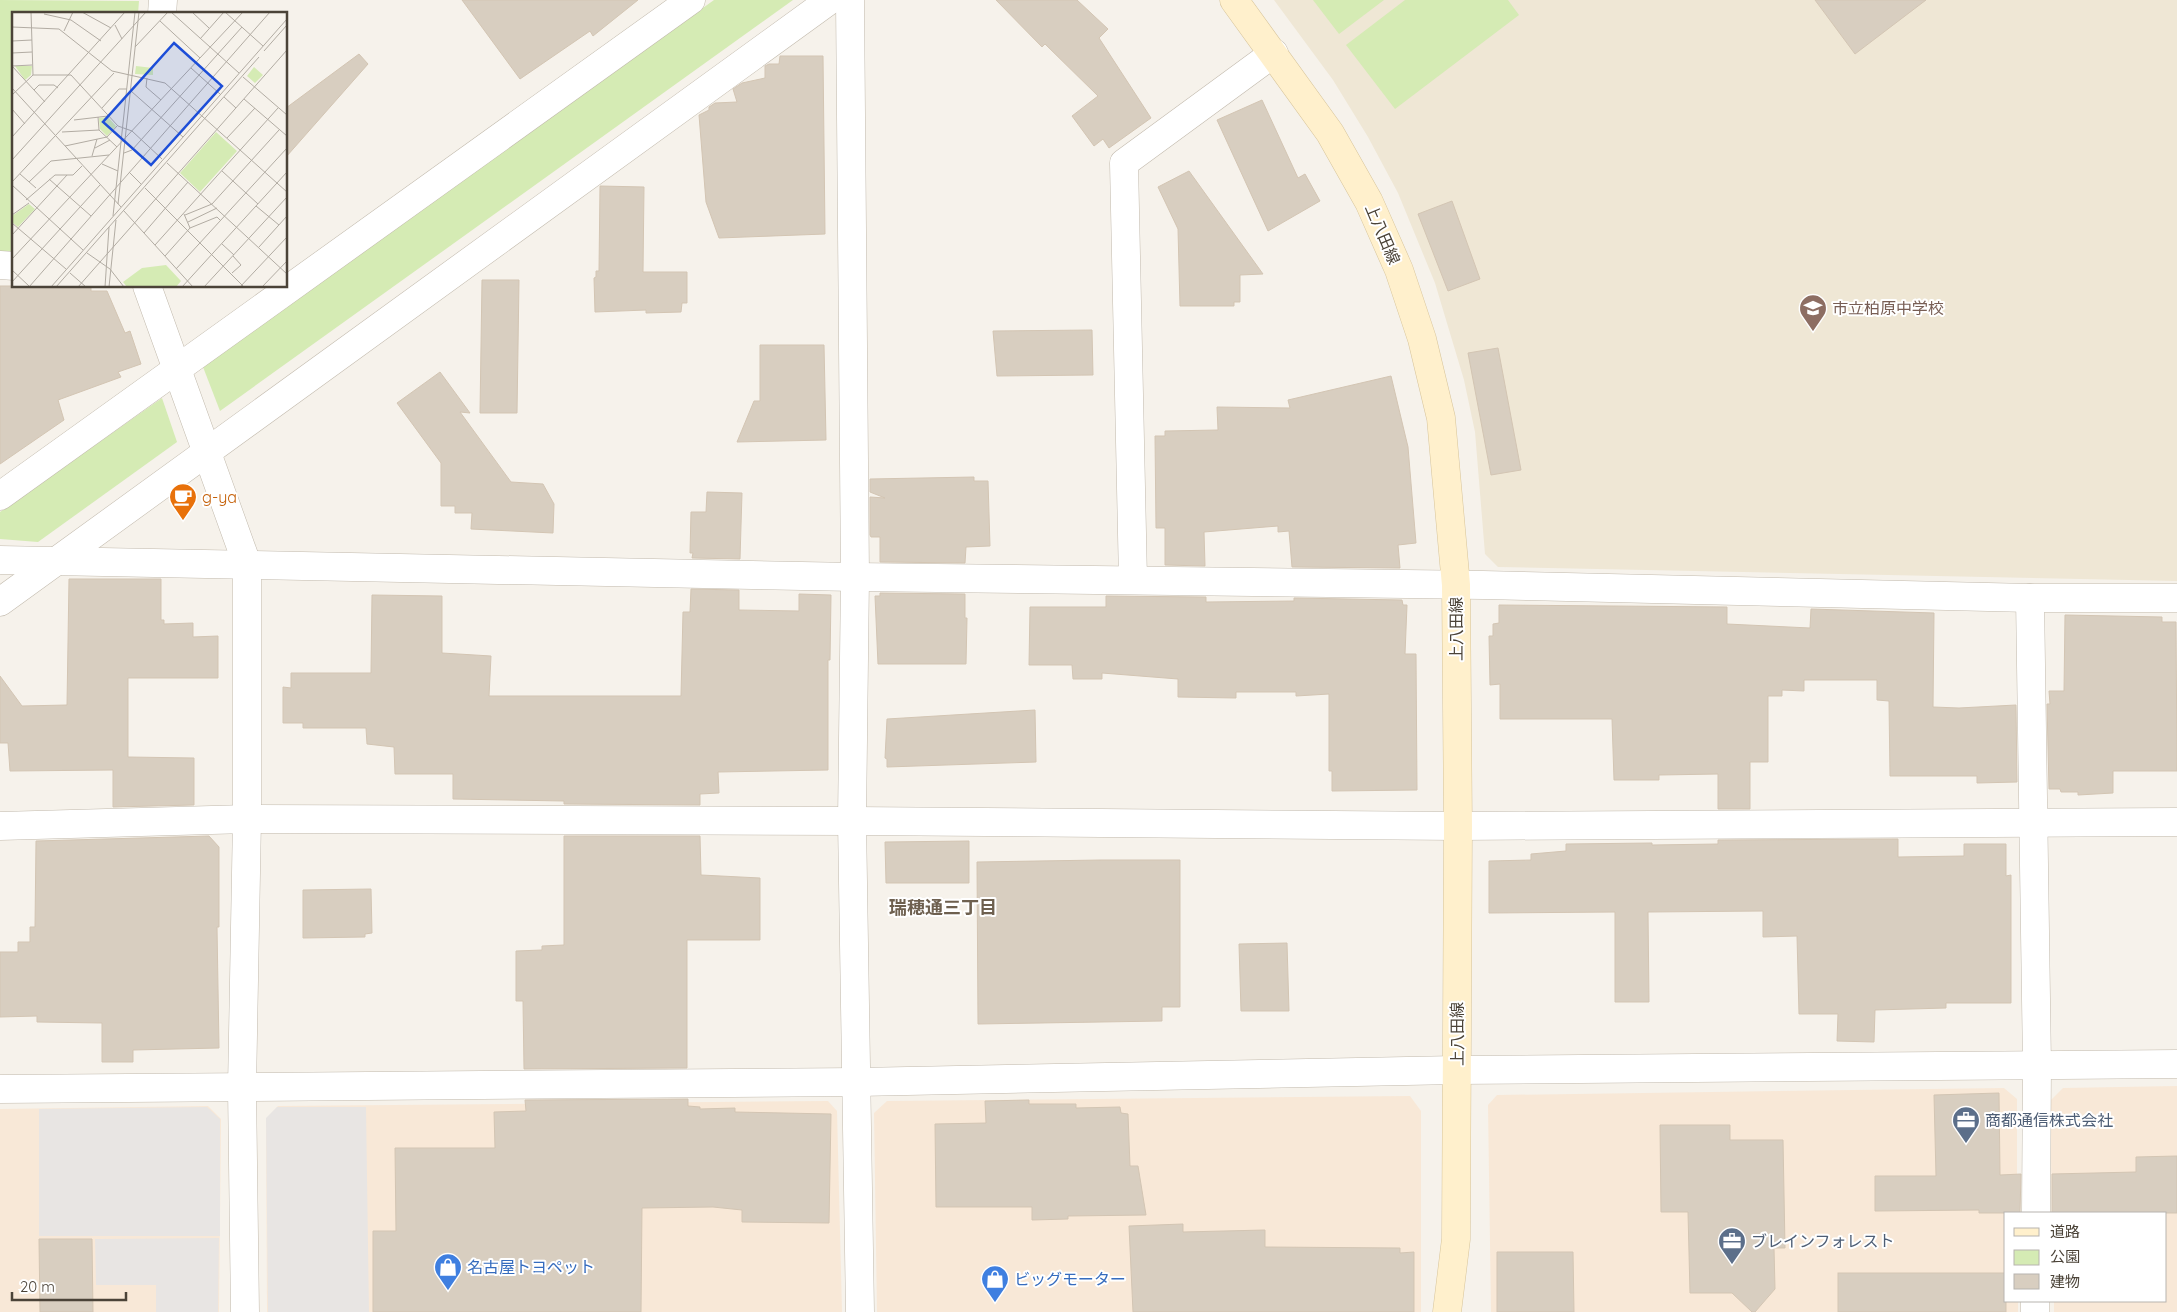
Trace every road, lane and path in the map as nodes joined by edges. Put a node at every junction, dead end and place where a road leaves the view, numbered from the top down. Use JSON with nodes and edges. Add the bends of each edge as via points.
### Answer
{"nodes":[{"id":1,"x":691,"y":0,"type":"edge"},
{"id":2,"x":830,"y":0,"type":"edge"},
{"id":3,"x":850,"y":0,"type":"edge"},
{"id":4,"x":1234,"y":0,"type":"edge"},
{"id":5,"x":1274,"y":53,"type":"junction"},
{"id":6,"x":148,"y":288,"type":"edge"},
{"id":7,"x":176,"y":370,"type":"junction"},
{"id":8,"x":206,"y":452,"type":"junction"},
{"id":9,"x":0,"y":496,"type":"edge"},
{"id":10,"x":0,"y":560,"type":"edge"},
{"id":11,"x":56,"y":561,"type":"junction"},
{"id":12,"x":248,"y":564,"type":"junction"},
{"id":13,"x":855,"y":577,"type":"junction"},
{"id":14,"x":1134,"y":580,"type":"junction"},
{"id":15,"x":1456,"y":585,"type":"junction"},
{"id":16,"x":2030,"y":598,"type":"junction"},
{"id":17,"x":2177,"y":598,"type":"edge"},
{"id":18,"x":0,"y":602,"type":"edge"},
{"id":19,"x":247,"y":820,"type":"junction"},
{"id":20,"x":852,"y":821,"type":"junction"},
{"id":21,"x":2177,"y":822,"type":"edge"},
{"id":22,"x":2033,"y":824,"type":"junction"},
{"id":23,"x":0,"y":826,"type":"edge"},
{"id":24,"x":1458,"y":826,"type":"junction"},
{"id":25,"x":2177,"y":1064,"type":"edge"},
{"id":26,"x":2037,"y":1065,"type":"junction"},
{"id":27,"x":1456,"y":1070,"type":"junction"},
{"id":28,"x":858,"y":1082,"type":"junction"},
{"id":29,"x":242,"y":1088,"type":"junction"},
{"id":30,"x":0,"y":1089,"type":"edge"},
{"id":31,"x":2036,"y":1212,"type":"edge"},
{"id":32,"x":245,"y":1312,"type":"edge"},
{"id":33,"x":860,"y":1312,"type":"edge"},
{"id":34,"x":1447,"y":1312,"type":"edge"}],
"edges":[{"from":1,"to":7,"type":"street"},
{"from":2,"to":8,"type":"street"},
{"from":3,"to":13,"type":"street"},
{"from":4,"to":5,"type":"street","name":"上八田線"},
{"from":5,"to":14,"type":"street","via":[[1124,163]]},
{"from":5,"to":15,"type":"street","name":"上八田線","via":[[1330,133],[1370,202],[1402,278],[1442,418]]},
{"from":6,"to":7,"type":"street"},
{"from":7,"to":8,"type":"street"},
{"from":7,"to":9,"type":"street"},
{"from":8,"to":11,"type":"street"},
{"from":8,"to":12,"type":"street"},
{"from":10,"to":11,"type":"street"},
{"from":11,"to":12,"type":"street"},
{"from":11,"to":18,"type":"street"},
{"from":12,"to":13,"type":"street"},
{"from":12,"to":19,"type":"street"},
{"from":13,"to":14,"type":"street"},
{"from":13,"to":20,"type":"street"},
{"from":14,"to":15,"type":"street"},
{"from":15,"to":16,"type":"street"},
{"from":15,"to":24,"type":"street","name":"上八田線"},
{"from":16,"to":17,"type":"street"},
{"from":16,"to":22,"type":"street"},
{"from":19,"to":20,"type":"street"},
{"from":19,"to":23,"type":"street"},
{"from":19,"to":29,"type":"street"},
{"from":20,"to":24,"type":"street"},
{"from":20,"to":28,"type":"street"},
{"from":21,"to":22,"type":"street"},
{"from":22,"to":24,"type":"street"},
{"from":22,"to":26,"type":"street"},
{"from":24,"to":27,"type":"street","name":"上八田線"},
{"from":25,"to":26,"type":"street"},
{"from":26,"to":27,"type":"street"},
{"from":26,"to":31,"type":"street"},
{"from":27,"to":28,"type":"street"},
{"from":27,"to":34,"type":"street","name":"上八田線","via":[[1456,1239]]},
{"from":28,"to":29,"type":"street"},
{"from":28,"to":33,"type":"street"},
{"from":29,"to":30,"type":"street"},
{"from":29,"to":32,"type":"street"}]}
